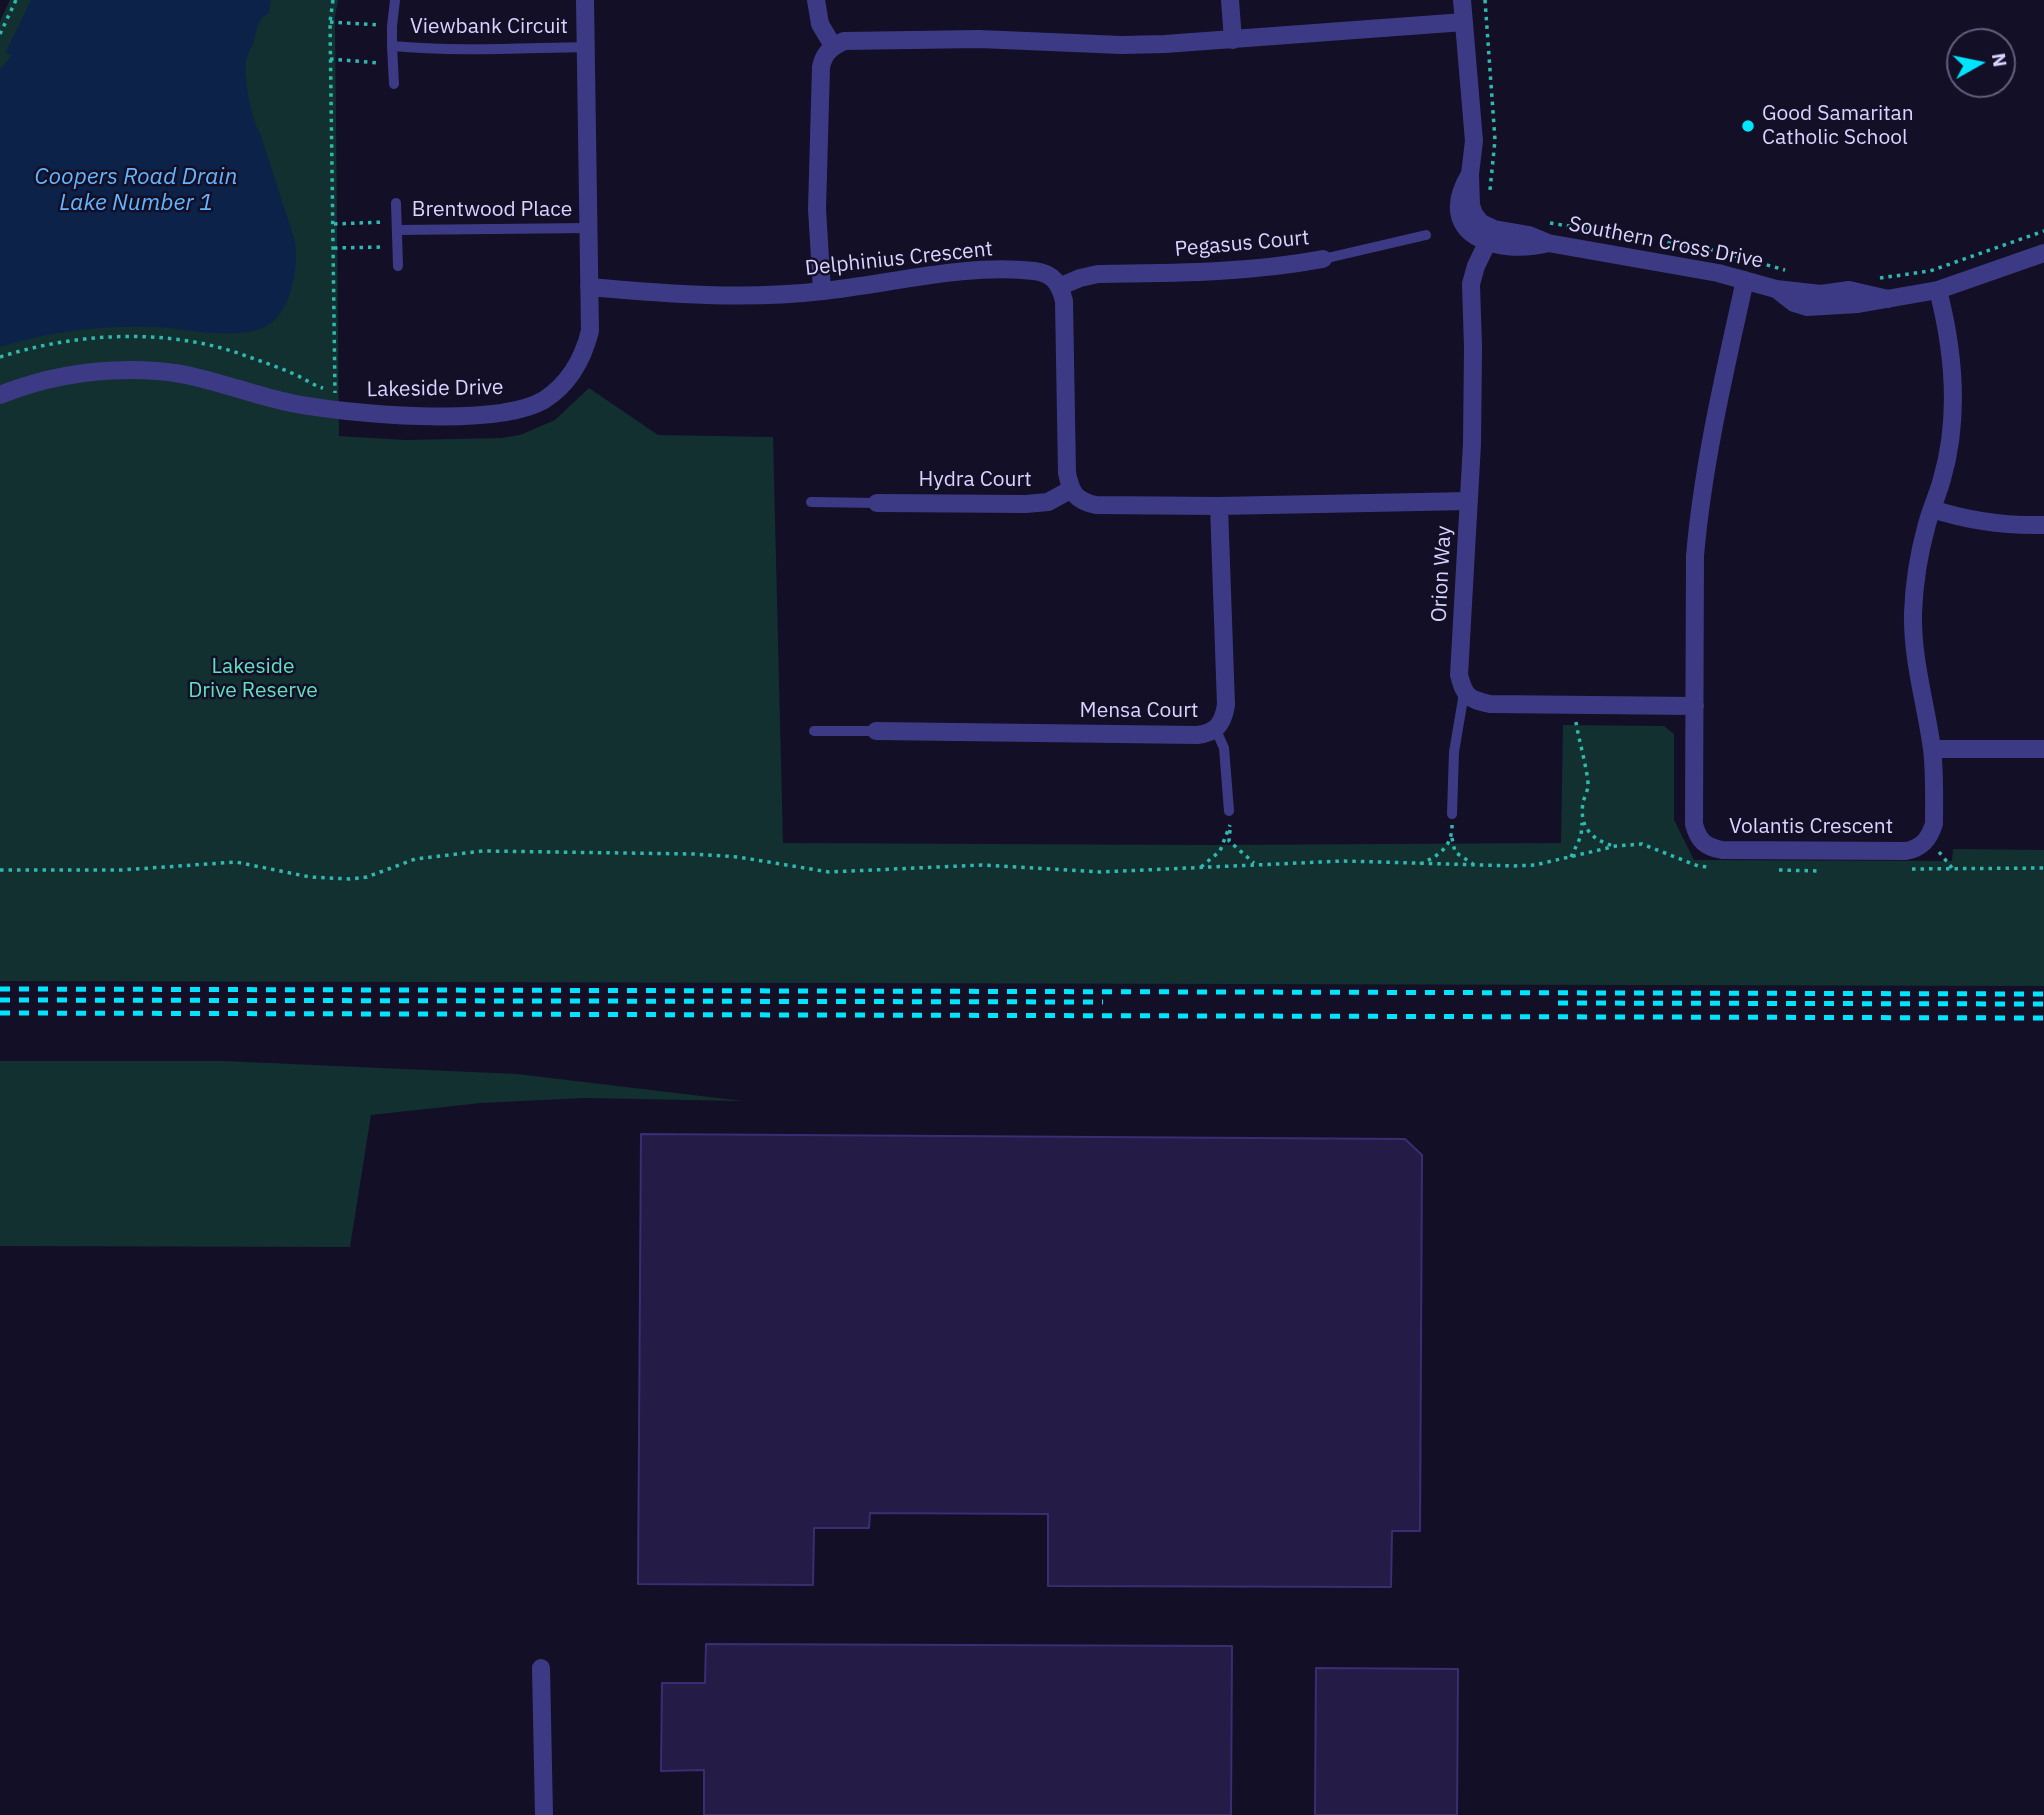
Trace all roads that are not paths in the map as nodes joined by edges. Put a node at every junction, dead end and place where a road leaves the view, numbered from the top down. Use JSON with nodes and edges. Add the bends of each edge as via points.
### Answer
{"nodes":[{"id":1,"x":395,"y":0,"type":"edge"},
{"id":2,"x":585,"y":0,"type":"edge"},
{"id":3,"x":817,"y":0,"type":"edge"},
{"id":4,"x":1230,"y":0,"type":"edge"},
{"id":5,"x":1462,"y":0,"type":"edge"},
{"id":6,"x":1464,"y":22,"type":"junction"},
{"id":7,"x":1233,"y":40,"type":"junction"},
{"id":8,"x":392,"y":46,"type":"junction"},
{"id":9,"x":833,"y":46,"type":"junction"},
{"id":10,"x":586,"y":47,"type":"junction"},
{"id":11,"x":394,"y":84,"type":"dead end"},
{"id":12,"x":396,"y":203,"type":"dead end"},
{"id":13,"x":397,"y":226,"type":"junction"},
{"id":14,"x":588,"y":228,"type":"junction"},
{"id":15,"x":1426,"y":235,"type":"dead end"},
{"id":16,"x":1491,"y":235,"type":"junction"},
{"id":17,"x":2044,"y":253,"type":"edge"},
{"id":18,"x":1323,"y":260,"type":"joint"},
{"id":19,"x":398,"y":266,"type":"dead end"},
{"id":20,"x":1745,"y":280,"type":"junction"},
{"id":21,"x":1061,"y":286,"type":"junction"},
{"id":22,"x":589,"y":287,"type":"junction"},
{"id":23,"x":1938,"y":290,"type":"junction"},
{"id":24,"x":821,"y":291,"type":"junction"},
{"id":25,"x":0,"y":395,"type":"edge"},
{"id":26,"x":1070,"y":490,"type":"junction"},
{"id":27,"x":1469,"y":501,"type":"junction"},
{"id":28,"x":811,"y":502,"type":"dead end"},
{"id":29,"x":877,"y":503,"type":"joint"},
{"id":30,"x":1219,"y":506,"type":"junction"},
{"id":31,"x":1932,"y":509,"type":"junction"},
{"id":32,"x":2044,"y":525,"type":"edge"},
{"id":33,"x":1464,"y":693,"type":"junction"},
{"id":34,"x":1695,"y":706,"type":"junction"},
{"id":35,"x":1216,"y":730,"type":"junction"},
{"id":36,"x":814,"y":731,"type":"dead end"},
{"id":37,"x":876,"y":731,"type":"joint"},
{"id":38,"x":1932,"y":749,"type":"junction"},
{"id":39,"x":2044,"y":749,"type":"edge"},
{"id":40,"x":1229,"y":811,"type":"dead end"},
{"id":41,"x":1452,"y":814,"type":"road end"},
{"id":42,"x":541,"y":1668,"type":"dead end"},
{"id":43,"x":544,"y":1815,"type":"edge"}],
"edges":[{"from":1,"to":8,"type":"lane","name":"Viewbank Circuit"},
{"from":2,"to":10,"type":"street","name":"Lakeside Drive"},
{"from":3,"to":9,"type":"street","via":[[820,24]]},
{"from":4,"to":7,"type":"street"},
{"from":5,"to":6,"type":"street"},
{"from":6,"to":7,"type":"street"},
{"from":6,"to":16,"type":"street","via":[[1474,141],[1471,205]]},
{"from":7,"to":9,"type":"street","via":[[1121,45],[933,38],[844,41]]},
{"from":8,"to":10,"type":"lane","name":"Viewbank Circuit"},
{"from":8,"to":11,"type":"lane","name":"Viewbank Circuit"},
{"from":9,"to":24,"type":"street","via":[[821,67],[817,209]]},
{"from":10,"to":14,"type":"street","name":"Lakeside Drive"},
{"from":12,"to":13,"type":"lane","name":"Brentwood Place"},
{"from":13,"to":14,"type":"lane","name":"Brentwood Place"},
{"from":13,"to":19,"type":"lane","name":"Brentwood Place"},
{"from":14,"to":22,"type":"street","name":"Lakeside Drive"},
{"from":15,"to":18,"type":"lane","name":"Pegasus Court"},
{"from":16,"to":20,"type":"street","name":"Southern Cross Drive","via":[[1529,235],[1548,243]]},
{"from":16,"to":27,"type":"street","name":"Orion Way","via":[[1471,284]]},
{"from":17,"to":23,"type":"street","name":"Southern Cross Drive"},
{"from":18,"to":21,"type":"street","name":"Pegasus Court","via":[[1231,271],[1098,274]]},
{"from":20,"to":23,"type":"street","name":"Southern Cross Drive","via":[[1776,289],[1821,294],[1849,290],[1888,299]]},
{"from":20,"to":34,"type":"street","name":"Volantis Crescent","via":[[1699,515]]},
{"from":21,"to":24,"type":"street","name":"Delphinius Crescent","via":[[1050,275],[1034,271],[981,271]]},
{"from":21,"to":26,"type":"street"},
{"from":22,"to":24,"type":"street","name":"Delphinius Crescent","via":[[685,294]]},
{"from":22,"to":25,"type":"street","name":"Lakeside Drive","via":[[590,331],[575,369],[544,399],[501,414],[408,416],[342,411],[157,371],[52,377]]},
{"from":23,"to":31,"type":"street","name":"Volantis Crescent","via":[[1953,366],[1952,430]]},
{"from":26,"to":29,"type":"street","name":"Hydra Court","via":[[1048,502],[1026,504]]},
{"from":26,"to":30,"type":"street","via":[[1081,502],[1096,505]]},
{"from":27,"to":30,"type":"street"},
{"from":27,"to":33,"type":"street","name":"Orion Way","via":[[1460,675]]},
{"from":28,"to":29,"type":"lane"},
{"from":30,"to":35,"type":"street","name":"Mensa Court","via":[[1226,705]]},
{"from":31,"to":32,"type":"street","via":[[1990,524]]},
{"from":31,"to":38,"type":"street","name":"Volantis Crescent","via":[[1917,569],[1913,613],[1914,649]]},
{"from":33,"to":34,"type":"street","via":[[1490,705]]},
{"from":33,"to":41,"type":"lane","via":[[1455,740]]},
{"from":34,"to":38,"type":"street","name":"Volantis Crescent","via":[[1694,824],[1697,836],[1709,848],[1916,849],[1926,842],[1934,824]]},
{"from":35,"to":37,"type":"street","name":"Mensa Court","via":[[1197,735]]},
{"from":35,"to":40,"type":"lane","via":[[1224,748]]},
{"from":36,"to":37,"type":"lane"},
{"from":38,"to":39,"type":"street"},
{"from":42,"to":43,"type":"street"}]}
